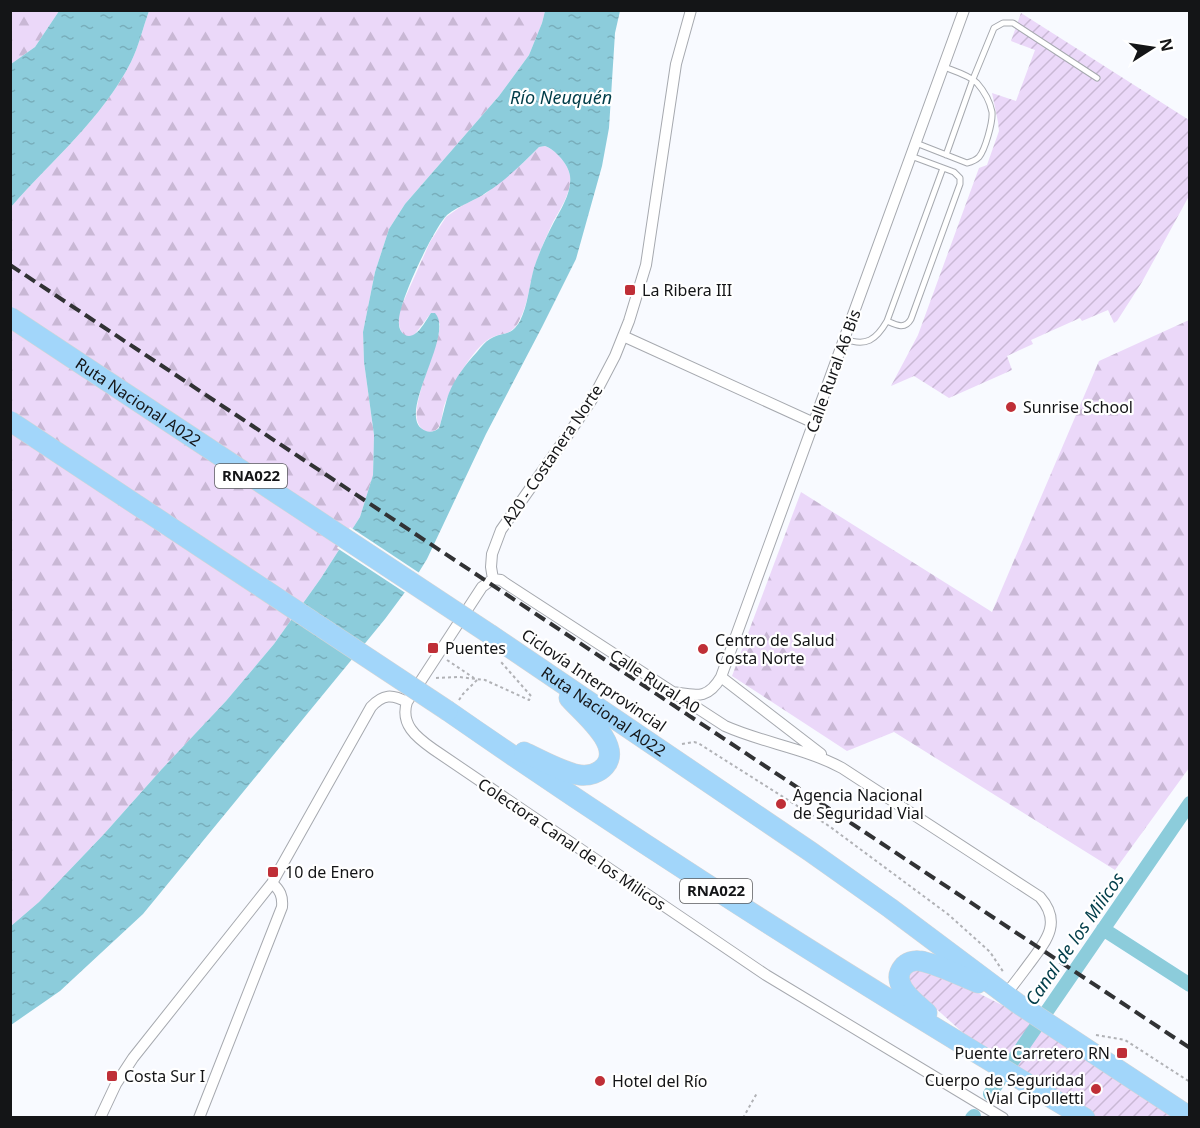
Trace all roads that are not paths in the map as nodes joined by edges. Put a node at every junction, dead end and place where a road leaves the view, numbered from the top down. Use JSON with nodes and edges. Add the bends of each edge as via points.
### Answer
{"nodes":[{"id":1,"x":691,"y":10,"type":"edge"},
{"id":2,"x":964,"y":10,"type":"edge"},
{"id":3,"x":944,"y":67,"type":"junction"},
{"id":4,"x":1097,"y":78,"type":"dead end"},
{"id":5,"x":973,"y":79,"type":"junction"},
{"id":6,"x":916,"y":143,"type":"junction"},
{"id":7,"x":911,"y":155,"type":"junction"},
{"id":8,"x":946,"y":156,"type":"junction"},
{"id":9,"x":943,"y":168,"type":"junction"},
{"id":10,"x":10,"y":317,"type":"edge"},
{"id":11,"x":887,"y":321,"type":"junction"},
{"id":12,"x":623,"y":336,"type":"junction"},
{"id":13,"x":845,"y":339,"type":"junction"},
{"id":14,"x":10,"y":421,"type":"edge"},
{"id":15,"x":814,"y":423,"type":"junction"},
{"id":16,"x":493,"y":579,"type":"junction"},
{"id":17,"x":543,"y":671,"type":"junction"},
{"id":18,"x":721,"y":677,"type":"junction"},
{"id":19,"x":672,"y":692,"type":"junction"},
{"id":20,"x":408,"y":702,"type":"junction"},
{"id":21,"x":480,"y":733,"type":"junction"},
{"id":22,"x":828,"y":760,"type":"junction"},
{"id":23,"x":272,"y":883,"type":"junction"},
{"id":24,"x":1012,"y":994,"type":"junction"},
{"id":25,"x":964,"y":1046,"type":"junction"},
{"id":26,"x":1190,"y":1117,"type":"edge"},
{"id":27,"x":100,"y":1118,"type":"edge"},
{"id":28,"x":199,"y":1118,"type":"edge"},
{"id":29,"x":1003,"y":1118,"type":"edge"},
{"id":30,"x":1085,"y":1118,"type":"edge"}],
"edges":[{"from":1,"to":12,"type":"street","name":"A20 - Costanera Norte","via":[[674,74],[646,265]]},
{"from":2,"to":3,"type":"street","name":"Calle Rural A6 Bis"},
{"from":3,"to":5,"type":"lane"},
{"from":3,"to":6,"type":"street","name":"Calle Rural A6 Bis"},
{"from":4,"to":5,"type":"lane","via":[[1013,23],[1003,23],[994,28]]},
{"from":5,"to":8,"type":"lane"},
{"from":5,"to":8,"type":"lane","via":[[983,90],[991,110],[991,125],[977,159],[967,164]]},
{"from":6,"to":7,"type":"street","name":"Calle Rural A6 Bis"},
{"from":6,"to":8,"type":"lane"},
{"from":7,"to":9,"type":"lane"},
{"from":7,"to":13,"type":"street","name":"Calle Rural A6 Bis"},
{"from":9,"to":11,"type":"lane"},
{"from":9,"to":11,"type":"lane","via":[[957,175],[960,184],[919,299],[907,325]]},
{"from":10,"to":17,"type":"highway","name":"Ruta Nacional A022","number":"RNA022","bridge":true},
{"from":11,"to":13,"type":"lane","via":[[868,341],[861,344]]},
{"from":12,"to":15,"type":"street"},
{"from":12,"to":16,"type":"street","name":"A20 - Costanera Norte","via":[[592,398],[501,530],[492,554]]},
{"from":13,"to":15,"type":"street","name":"Calle Rural A6 Bis"},
{"from":14,"to":21,"type":"highway","number":"RNA022","bridge":true},
{"from":15,"to":18,"type":"street","name":"Calle Rural A6 Bis"},
{"from":16,"to":19,"type":"street","name":"Calle Rural A0","via":[[501,580]]},
{"from":16,"to":20,"type":"street","via":[[482,587]]},
{"from":17,"to":21,"type":"highway","via":[[607,741],[610,755],[599,771],[586,775],[571,773]]},
{"from":17,"to":24,"type":"highway","name":"Ruta Nacional A022","number":"RNA022"},
{"from":18,"to":19,"type":"street","via":[[709,693]]},
{"from":18,"to":22,"type":"street","name":"Calle Rural A0"},
{"from":19,"to":22,"type":"street","name":"Calle Rural A0","via":[[739,733]]},
{"from":20,"to":23,"type":"street","via":[[390,696],[371,707]]},
{"from":20,"to":29,"type":"street","name":"Colectora Canal de los Milicos","via":[[405,717],[423,742],[760,971]]},
{"from":21,"to":25,"type":"highway","number":"RNA022","via":[[649,848]]},
{"from":22,"to":24,"type":"street","name":"Calle Rural A0","via":[[1046,903],[1050,933]]},
{"from":23,"to":27,"type":"street","via":[[133,1058]]},
{"from":23,"to":28,"type":"street","via":[[281,893],[282,907]]},
{"from":24,"to":25,"type":"highway","via":[[922,961],[904,965],[899,975],[910,998]]},
{"from":24,"to":26,"type":"highway","name":"Ruta Nacional A022","number":"RNA022","via":[[1064,1034]]},
{"from":25,"to":30,"type":"highway","number":"RNA022"}]}
